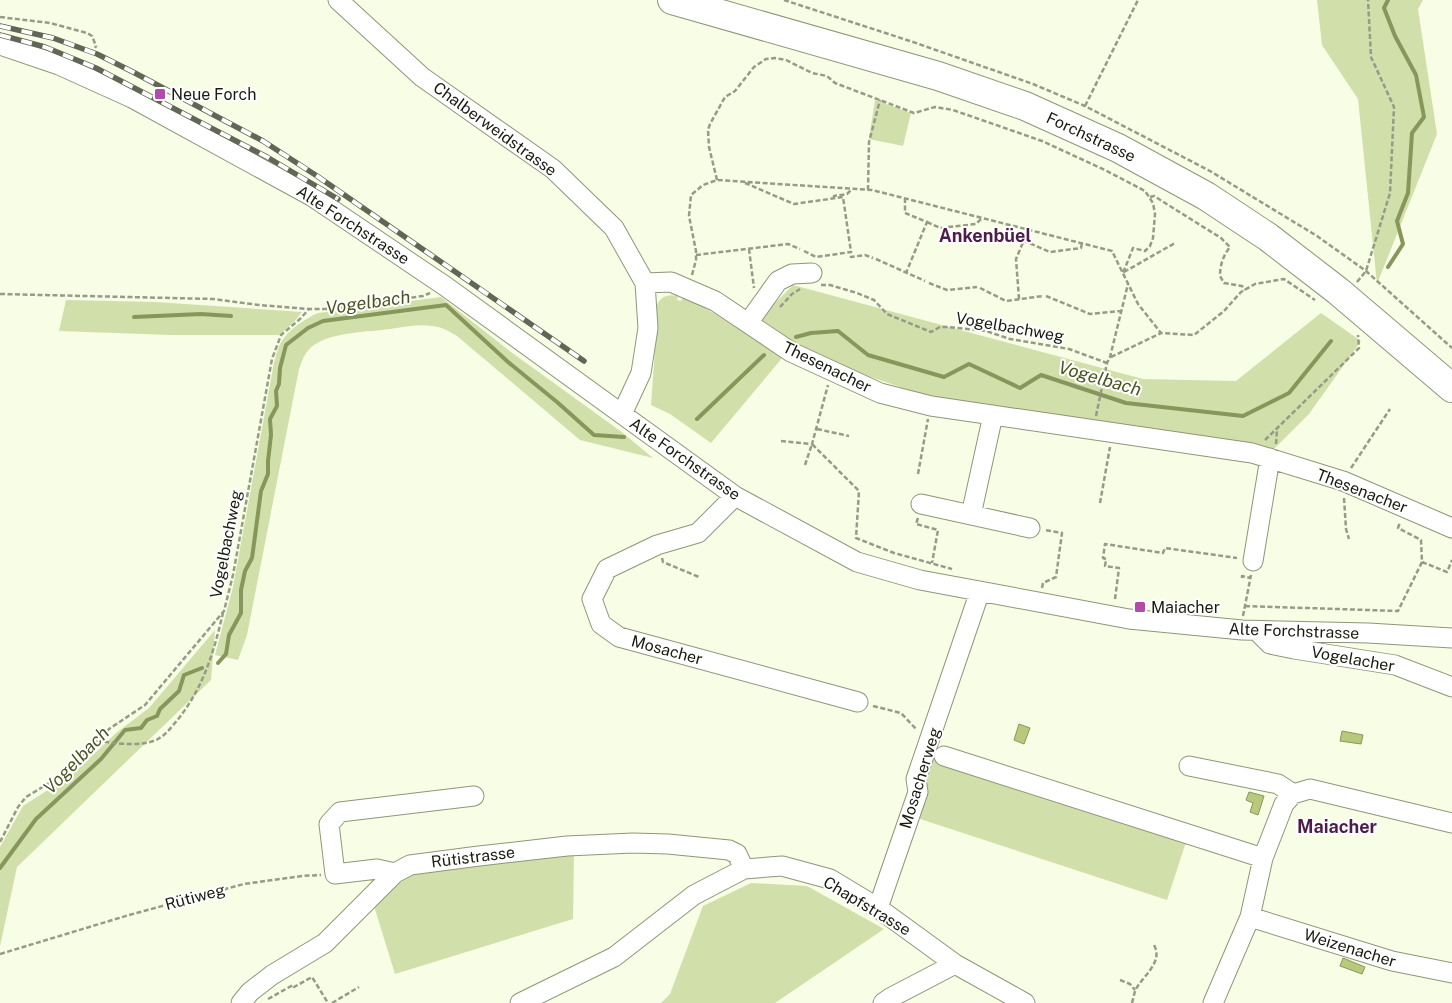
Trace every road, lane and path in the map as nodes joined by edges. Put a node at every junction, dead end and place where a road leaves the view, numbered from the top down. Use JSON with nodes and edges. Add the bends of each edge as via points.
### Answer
{"nodes":[{"id":1,"x":338,"y":0,"type":"edge"},
{"id":2,"x":672,"y":0,"type":"edge"},
{"id":3,"x":706,"y":0,"type":"edge"},
{"id":4,"x":1138,"y":0,"type":"edge"},
{"id":5,"x":1368,"y":0,"type":"edge"},
{"id":6,"x":0,"y":17,"type":"edge"},
{"id":7,"x":0,"y":45,"type":"edge"},
{"id":8,"x":95,"y":48,"type":"dead end"},
{"id":9,"x":880,"y":100,"type":"junction"},
{"id":10,"x":1085,"y":106,"type":"dead end"},
{"id":11,"x":717,"y":180,"type":"junction"},
{"id":12,"x":742,"y":181,"type":"junction"},
{"id":13,"x":852,"y":189,"type":"junction"},
{"id":14,"x":868,"y":190,"type":"junction"},
{"id":15,"x":1150,"y":197,"type":"junction"},
{"id":16,"x":904,"y":198,"type":"junction"},
{"id":17,"x":834,"y":199,"type":"junction"},
{"id":18,"x":982,"y":218,"type":"junction"},
{"id":19,"x":927,"y":222,"type":"junction"},
{"id":20,"x":1013,"y":226,"type":"junction"},
{"id":21,"x":1024,"y":240,"type":"junction"},
{"id":22,"x":1082,"y":243,"type":"junction"},
{"id":23,"x":1175,"y":244,"type":"dead end"},
{"id":24,"x":749,"y":249,"type":"junction"},
{"id":25,"x":851,"y":252,"type":"junction"},
{"id":26,"x":696,"y":255,"type":"junction"},
{"id":27,"x":1366,"y":271,"type":"junction"},
{"id":28,"x":906,"y":273,"type":"junction"},
{"id":29,"x":1123,"y":273,"type":"junction"},
{"id":30,"x":811,"y":281,"type":"junction"},
{"id":31,"x":1357,"y":282,"type":"dead end"},
{"id":32,"x":645,"y":283,"type":"junction"},
{"id":33,"x":1128,"y":284,"type":"junction"},
{"id":34,"x":445,"y":286,"type":"junction"},
{"id":35,"x":688,"y":289,"type":"junction"},
{"id":36,"x":1245,"y":290,"type":"junction"},
{"id":37,"x":0,"y":294,"type":"edge"},
{"id":38,"x":1020,"y":299,"type":"junction"},
{"id":39,"x":1316,"y":301,"type":"dead end"},
{"id":40,"x":764,"y":302,"type":"junction"},
{"id":41,"x":309,"y":309,"type":"junction"},
{"id":42,"x":1122,"y":311,"type":"junction"},
{"id":43,"x":756,"y":328,"type":"junction"},
{"id":44,"x":1161,"y":333,"type":"junction"},
{"id":45,"x":1358,"y":334,"type":"dead end"},
{"id":46,"x":1452,"y":348,"type":"edge"},
{"id":47,"x":1110,"y":357,"type":"junction"},
{"id":48,"x":1107,"y":363,"type":"junction"},
{"id":49,"x":832,"y":372,"type":"junction"},
{"id":50,"x":1452,"y":376,"type":"edge"},
{"id":51,"x":1452,"y":388,"type":"edge"},
{"id":52,"x":931,"y":406,"type":"junction"},
{"id":53,"x":1098,"y":409,"type":"dead end"},
{"id":54,"x":1390,"y":409,"type":"dead end"},
{"id":55,"x":622,"y":414,"type":"junction"},
{"id":56,"x":993,"y":415,"type":"junction"},
{"id":57,"x":817,"y":429,"type":"junction"},
{"id":58,"x":1113,"y":433,"type":"junction"},
{"id":59,"x":849,"y":436,"type":"dead end"},
{"id":60,"x":781,"y":440,"type":"dead end"},
{"id":61,"x":812,"y":444,"type":"junction"},
{"id":62,"x":1261,"y":456,"type":"junction"},
{"id":63,"x":805,"y":465,"type":"dead end"},
{"id":64,"x":918,"y":474,"type":"dead end"},
{"id":65,"x":1343,"y":481,"type":"junction"},
{"id":66,"x":735,"y":496,"type":"junction"},
{"id":67,"x":1100,"y":502,"type":"dead end"},
{"id":68,"x":921,"y":504,"type":"dead end"},
{"id":69,"x":1405,"y":508,"type":"junction"},
{"id":70,"x":971,"y":515,"type":"junction"},
{"id":71,"x":916,"y":524,"type":"dead end"},
{"id":72,"x":1030,"y":528,"type":"joint"},
{"id":73,"x":1452,"y":528,"type":"edge"},
{"id":74,"x":1349,"y":539,"type":"dead end"},
{"id":75,"x":657,"y":545,"type":"junction"},
{"id":76,"x":1452,"y":560,"type":"edge"},
{"id":77,"x":1422,"y":562,"type":"junction"},
{"id":78,"x":932,"y":563,"type":"junction"},
{"id":79,"x":1252,"y":569,"type":"junction"},
{"id":80,"x":957,"y":570,"type":"dead end"},
{"id":81,"x":699,"y":576,"type":"dead end"},
{"id":82,"x":1242,"y":578,"type":"dead end"},
{"id":83,"x":1042,"y":588,"type":"dead end"},
{"id":84,"x":980,"y":591,"type":"junction"},
{"id":85,"x":1114,"y":600,"type":"dead end"},
{"id":86,"x":1245,"y":606,"type":"junction"},
{"id":87,"x":224,"y":611,"type":"junction"},
{"id":88,"x":1243,"y":617,"type":"dead end"},
{"id":89,"x":1257,"y":630,"type":"junction"},
{"id":90,"x":1452,"y":638,"type":"edge"},
{"id":91,"x":1452,"y":687,"type":"edge"},
{"id":92,"x":858,"y":702,"type":"joint"},
{"id":93,"x":97,"y":740,"type":"junction"},
{"id":94,"x":931,"y":740,"type":"junction"},
{"id":95,"x":944,"y":756,"type":"dead end"},
{"id":96,"x":1189,"y":766,"type":"dead end"},
{"id":97,"x":1292,"y":794,"type":"junction"},
{"id":98,"x":474,"y":796,"type":"dead end"},
{"id":99,"x":1452,"y":823,"type":"edge"},
{"id":100,"x":0,"y":842,"type":"edge"},
{"id":101,"x":1263,"y":858,"type":"junction"},
{"id":102,"x":744,"y":870,"type":"junction"},
{"id":103,"x":395,"y":873,"type":"junction"},
{"id":104,"x":335,"y":874,"type":"junction"},
{"id":105,"x":878,"y":908,"type":"junction"},
{"id":106,"x":1250,"y":917,"type":"junction"},
{"id":107,"x":1154,"y":945,"type":"dead end"},
{"id":108,"x":0,"y":954,"type":"edge"},
{"id":109,"x":955,"y":964,"type":"junction"},
{"id":110,"x":1452,"y":974,"type":"edge"},
{"id":111,"x":1120,"y":980,"type":"dead end"},
{"id":112,"x":359,"y":987,"type":"dead end"},
{"id":113,"x":1135,"y":990,"type":"junction"},
{"id":114,"x":278,"y":993,"type":"dead end"},
{"id":115,"x":241,"y":1003,"type":"edge"},
{"id":116,"x":328,"y":1003,"type":"edge"},
{"id":117,"x":332,"y":1003,"type":"edge"},
{"id":118,"x":520,"y":1003,"type":"edge"},
{"id":119,"x":883,"y":1003,"type":"edge"},
{"id":120,"x":1025,"y":1003,"type":"edge"},
{"id":121,"x":1132,"y":1003,"type":"edge"},
{"id":122,"x":1213,"y":1003,"type":"edge"}],
"edges":[{"from":1,"to":32,"type":"street","name":"Chalberweidstrasse","via":[[422,78],[553,169],[614,228]]},
{"from":2,"to":51,"type":"highway","name":"Forchstrasse","via":[[953,81],[1025,106],[1118,148],[1206,196],[1275,243]]},
{"from":3,"to":50,"type":"highway","name":"Forchstrasse","via":[[973,78],[1027,97],[1120,139],[1208,187],[1288,241]]},
{"from":4,"to":10,"type":"path"},
{"from":5,"to":27,"type":"path","via":[[1371,57],[1394,107],[1390,193]]},
{"from":6,"to":8,"type":"path","via":[[50,23],[87,33],[92,36]]},
{"from":7,"to":34,"type":"street","name":"Alte Forchstrasse","via":[[75,71],[220,145],[312,197]]},
{"from":9,"to":11,"type":"path","via":[[786,60],[766,59],[754,66],[735,90],[725,97],[710,124],[709,147]]},
{"from":9,"to":14,"type":"path","via":[[869,142]]},
{"from":9,"to":15,"type":"path","via":[[914,113],[935,107],[953,110],[1042,140],[1106,170]]},
{"from":11,"to":12,"type":"path"},
{"from":11,"to":26,"type":"path","via":[[703,185],[691,195],[689,216]]},
{"from":12,"to":13,"type":"path"},
{"from":12,"to":17,"type":"path","via":[[794,204]]},
{"from":13,"to":14,"type":"path"},
{"from":13,"to":17,"type":"path","via":[[847,194],[834,196]]},
{"from":14,"to":16,"type":"path"},
{"from":15,"to":29,"type":"path","via":[[1155,214],[1154,238],[1145,251],[1133,248]]},
{"from":15,"to":36,"type":"path","via":[[1154,196],[1221,238],[1230,247],[1222,262],[1220,276],[1224,283],[1242,286]]},
{"from":16,"to":18,"type":"path"},
{"from":16,"to":19,"type":"path","via":[[905,213]]},
{"from":17,"to":25,"type":"path","via":[[843,197]]},
{"from":18,"to":19,"type":"path","via":[[976,224],[940,228]]},
{"from":18,"to":20,"type":"path"},
{"from":19,"to":28,"type":"path"},
{"from":20,"to":21,"type":"path","via":[[1011,235]]},
{"from":20,"to":22,"type":"path"},
{"from":21,"to":22,"type":"path","via":[[1050,252],[1081,248]]},
{"from":21,"to":38,"type":"path","via":[[1016,259]]},
{"from":22,"to":29,"type":"path","via":[[1112,250]]},
{"from":23,"to":29,"type":"path"},
{"from":24,"to":25,"type":"path","via":[[788,244],[816,257]]},
{"from":24,"to":26,"type":"path"},
{"from":24,"to":40,"type":"path","via":[[754,289]]},
{"from":25,"to":28,"type":"path","via":[[851,257],[865,255]]},
{"from":26,"to":35,"type":"path"},
{"from":27,"to":31,"type":"path"},
{"from":27,"to":46,"type":"path"},
{"from":28,"to":38,"type":"path","via":[[946,290],[978,288],[1006,301]]},
{"from":29,"to":33,"type":"path"},
{"from":30,"to":40,"type":"street","via":[[792,274],[778,281]]},
{"from":30,"to":43,"type":"path"},
{"from":30,"to":48,"type":"path","name":"Vogelbachweg","via":[[874,300],[887,314],[931,332],[940,327],[986,331],[1010,339],[1069,349]]},
{"from":32,"to":35,"type":"street","name":"Thesenacher","via":[[671,282]]},
{"from":32,"to":55,"type":"street","name":"Chalberweidstrasse","via":[[648,328],[641,372]]},
{"from":33,"to":42,"type":"path"},
{"from":33,"to":44,"type":"path","via":[[1138,304]]},
{"from":34,"to":41,"type":"path","via":[[423,296]]},
{"from":34,"to":55,"type":"street","name":"Alte Forchstrasse"},
{"from":35,"to":43,"type":"street","name":"Thesenacher","via":[[715,301]]},
{"from":36,"to":39,"type":"path","via":[[1255,284],[1284,279]]},
{"from":36,"to":44,"type":"path","via":[[1194,335]]},
{"from":37,"to":41,"type":"path","via":[[213,299]]},
{"from":38,"to":42,"type":"path","via":[[1044,296],[1090,314]]},
{"from":40,"to":43,"type":"street"},
{"from":41,"to":87,"type":"path","name":"Vogelbachweg","via":[[282,335],[272,360]]},
{"from":42,"to":47,"type":"path"},
{"from":43,"to":49,"type":"street","name":"Thesenacher","via":[[791,352]]},
{"from":44,"to":47,"type":"path"},
{"from":45,"to":62,"type":"path","via":[[1359,348]]},
{"from":47,"to":48,"type":"path"},
{"from":48,"to":53,"type":"path"},
{"from":49,"to":52,"type":"street","name":"Thesenacher","via":[[880,393]]},
{"from":49,"to":57,"type":"path"},
{"from":52,"to":56,"type":"street","name":"Thesenacher"},
{"from":52,"to":64,"type":"path"},
{"from":54,"to":65,"type":"path"},
{"from":55,"to":66,"type":"street","name":"Alte Forchstrasse"},
{"from":56,"to":58,"type":"street","name":"Thesenacher"},
{"from":56,"to":70,"type":"street"},
{"from":57,"to":59,"type":"path"},
{"from":57,"to":61,"type":"path"},
{"from":58,"to":62,"type":"street","name":"Thesenacher"},
{"from":58,"to":67,"type":"path"},
{"from":60,"to":61,"type":"path"},
{"from":61,"to":63,"type":"path"},
{"from":61,"to":78,"type":"path","via":[[859,491],[856,538]]},
{"from":62,"to":65,"type":"street","name":"Thesenacher"},
{"from":62,"to":79,"type":"street"},
{"from":65,"to":69,"type":"street","name":"Thesenacher"},
{"from":65,"to":74,"type":"path"},
{"from":66,"to":75,"type":"street","name":"Mosacher","via":[[698,533]]},
{"from":66,"to":84,"type":"street","name":"Alte Forchstrasse","via":[[858,562],[920,580]]},
{"from":68,"to":70,"type":"street"},
{"from":69,"to":73,"type":"street","name":"Thesenacher"},
{"from":69,"to":77,"type":"path","via":[[1398,528],[1421,540]]},
{"from":70,"to":72,"type":"street"},
{"from":71,"to":78,"type":"path","via":[[938,530]]},
{"from":72,"to":83,"type":"path","via":[[1062,533],[1056,577],[1043,583]]},
{"from":75,"to":81,"type":"path","via":[[663,562]]},
{"from":75,"to":92,"type":"street","name":"Mosacher","via":[[607,569],[592,599],[601,624],[619,637]]},
{"from":76,"to":77,"type":"path","via":[[1447,572]]},
{"from":77,"to":86,"type":"path","via":[[1398,611]]},
{"from":78,"to":80,"type":"path"},
{"from":79,"to":82,"type":"path"},
{"from":79,"to":85,"type":"path","via":[[1164,548],[1163,553],[1106,544],[1105,566],[1119,568]]},
{"from":79,"to":86,"type":"path"},
{"from":84,"to":89,"type":"street","name":"Alte Forchstrasse","via":[[1129,618]]},
{"from":84,"to":94,"type":"street","name":"Mosacherweg"},
{"from":86,"to":88,"type":"path"},
{"from":87,"to":93,"type":"path","name":"Vogelbachweg","via":[[144,705]]},
{"from":87,"to":93,"type":"path","via":[[204,678],[173,726],[157,740],[142,743]]},
{"from":89,"to":90,"type":"street","name":"Alte Forchstrasse"},
{"from":89,"to":91,"type":"street","name":"Vogelacher","via":[[1270,644],[1395,665]]},
{"from":92,"to":94,"type":"path","via":[[901,713],[925,738]]},
{"from":93,"to":100,"type":"path","name":"Vogelbachweg","via":[[66,773],[26,796]]},
{"from":94,"to":105,"type":"street","name":"Mosacherweg","via":[[916,778],[918,792]]},
{"from":95,"to":101,"type":"street"},
{"from":96,"to":97,"type":"street","via":[[1278,784]]},
{"from":97,"to":99,"type":"street","via":[[1310,789]]},
{"from":97,"to":101,"type":"street","via":[[1284,804]]},
{"from":98,"to":104,"type":"street","via":[[340,812],[329,824]]},
{"from":101,"to":106,"type":"street"},
{"from":102,"to":103,"type":"street","name":"Rütistrasse","via":[[737,854],[729,850],[633,843],[567,846],[479,856],[410,865]]},
{"from":102,"to":105,"type":"street","name":"Chapfstrasse","via":[[782,866],[830,879]]},
{"from":102,"to":118,"type":"street","name":"Chapfstrasse","via":[[694,895],[614,957]]},
{"from":103,"to":104,"type":"street","via":[[377,869]]},
{"from":103,"to":115,"type":"street","name":"Rütistrasse","via":[[325,943],[272,975]]},
{"from":104,"to":108,"type":"path","name":"Rütiweg","via":[[244,884]]},
{"from":105,"to":109,"type":"street","name":"Chapfstrasse"},
{"from":106,"to":110,"type":"street","name":"Weizenacher","via":[[1392,961]]},
{"from":106,"to":122,"type":"street"},
{"from":107,"to":113,"type":"path","via":[[1154,964]]},
{"from":109,"to":119,"type":"street"},
{"from":109,"to":120,"type":"street","name":"Chapfstrasse"},
{"from":111,"to":113,"type":"path"},
{"from":112,"to":117,"type":"path"},
{"from":113,"to":121,"type":"path"},
{"from":114,"to":116,"type":"path","via":[[312,977]]}]}
